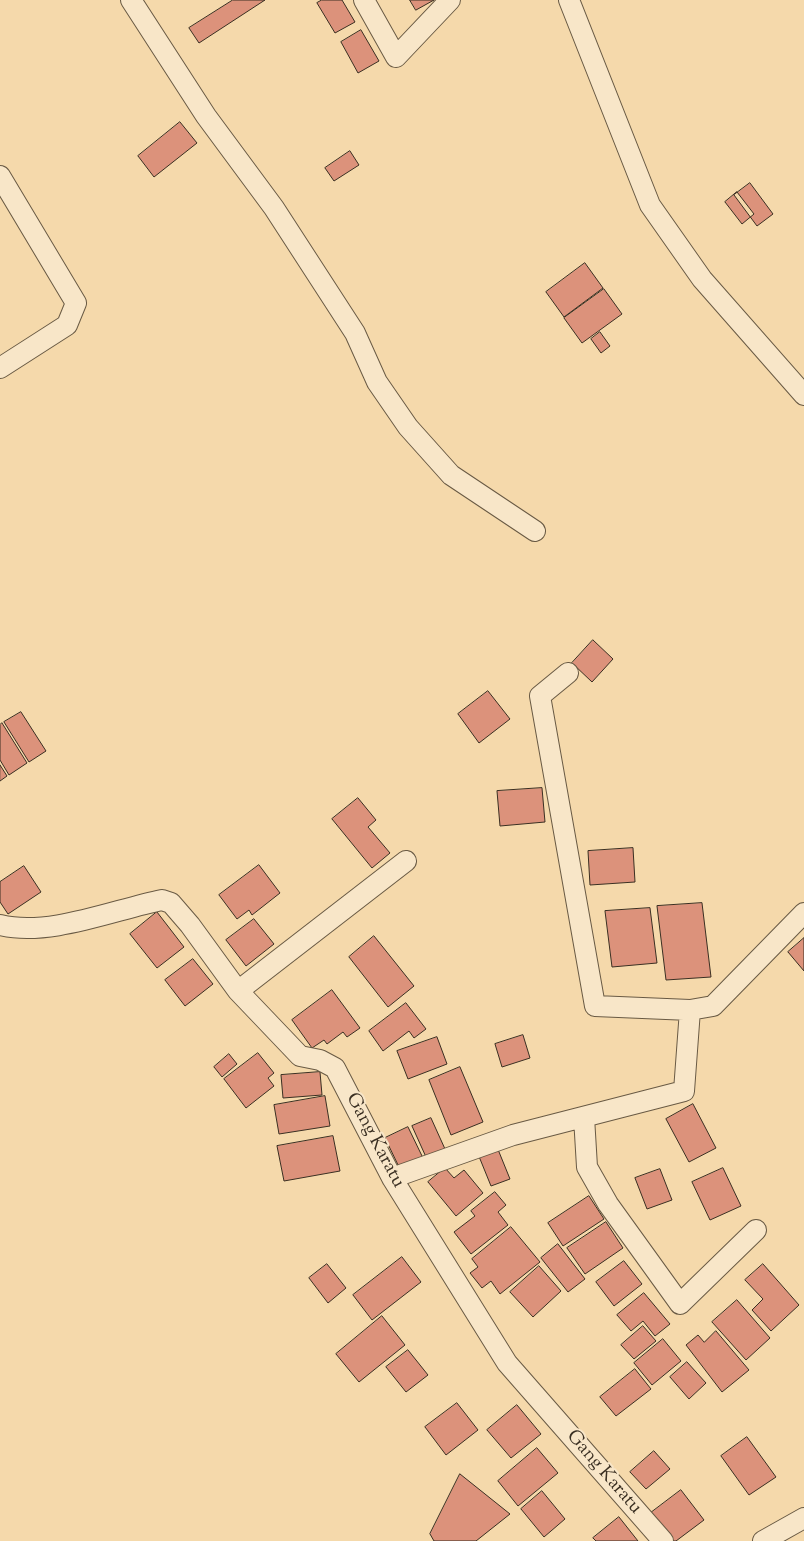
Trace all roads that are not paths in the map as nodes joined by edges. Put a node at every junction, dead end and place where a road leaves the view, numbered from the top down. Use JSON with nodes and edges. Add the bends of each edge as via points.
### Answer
{"nodes":[{"id":1,"x":131,"y":0,"type":"edge"},
{"id":2,"x":364,"y":0,"type":"edge"},
{"id":3,"x":450,"y":0,"type":"edge"},
{"id":4,"x":569,"y":0,"type":"edge"},
{"id":5,"x":0,"y":176,"type":"edge"},
{"id":6,"x":0,"y":368,"type":"edge"},
{"id":7,"x":804,"y":395,"type":"edge"},
{"id":8,"x":535,"y":531,"type":"dead end"},
{"id":9,"x":568,"y":673,"type":"dead end"},
{"id":10,"x":406,"y":861,"type":"dead end"},
{"id":11,"x":804,"y":913,"type":"edge"},
{"id":12,"x":0,"y":925,"type":"edge"},
{"id":13,"x":238,"y":991,"type":"junction"},
{"id":14,"x":690,"y":1010,"type":"junction"},
{"id":15,"x":584,"y":1117,"type":"junction"},
{"id":16,"x":392,"y":1178,"type":"junction"},
{"id":17,"x":756,"y":1230,"type":"dead end"},
{"id":18,"x":804,"y":1518,"type":"edge"},
{"id":19,"x":663,"y":1541,"type":"edge"},
{"id":20,"x":763,"y":1541,"type":"edge"}],
"edges":[{"from":1,"to":8,"type":"street","via":[[206,116],[274,208],[355,332],[377,382],[408,427],[451,475]]},
{"from":2,"to":3,"type":"street","via":[[396,57]]},
{"from":4,"to":7,"type":"street","via":[[650,204],[702,279]]},
{"from":5,"to":6,"type":"street","via":[[76,303],[67,325]]},
{"from":9,"to":14,"type":"street","via":[[540,696],[595,1006]]},
{"from":10,"to":13,"type":"street"},
{"from":11,"to":14,"type":"street","via":[[713,1006]]},
{"from":12,"to":13,"type":"street","name":"Gang Karatu","via":[[13,928],[59,925],[162,900],[171,903],[190,925]]},
{"from":13,"to":16,"type":"street","name":"Gang Karatu","via":[[300,1056],[320,1060],[335,1068]]},
{"from":14,"to":15,"type":"street","via":[[684,1091]]},
{"from":15,"to":16,"type":"street","via":[[513,1135]]},
{"from":15,"to":17,"type":"street","via":[[587,1167],[608,1204],[680,1304]]},
{"from":16,"to":19,"type":"street","name":"Gang Karatu","via":[[507,1364]]},
{"from":18,"to":20,"type":"street"}]}
